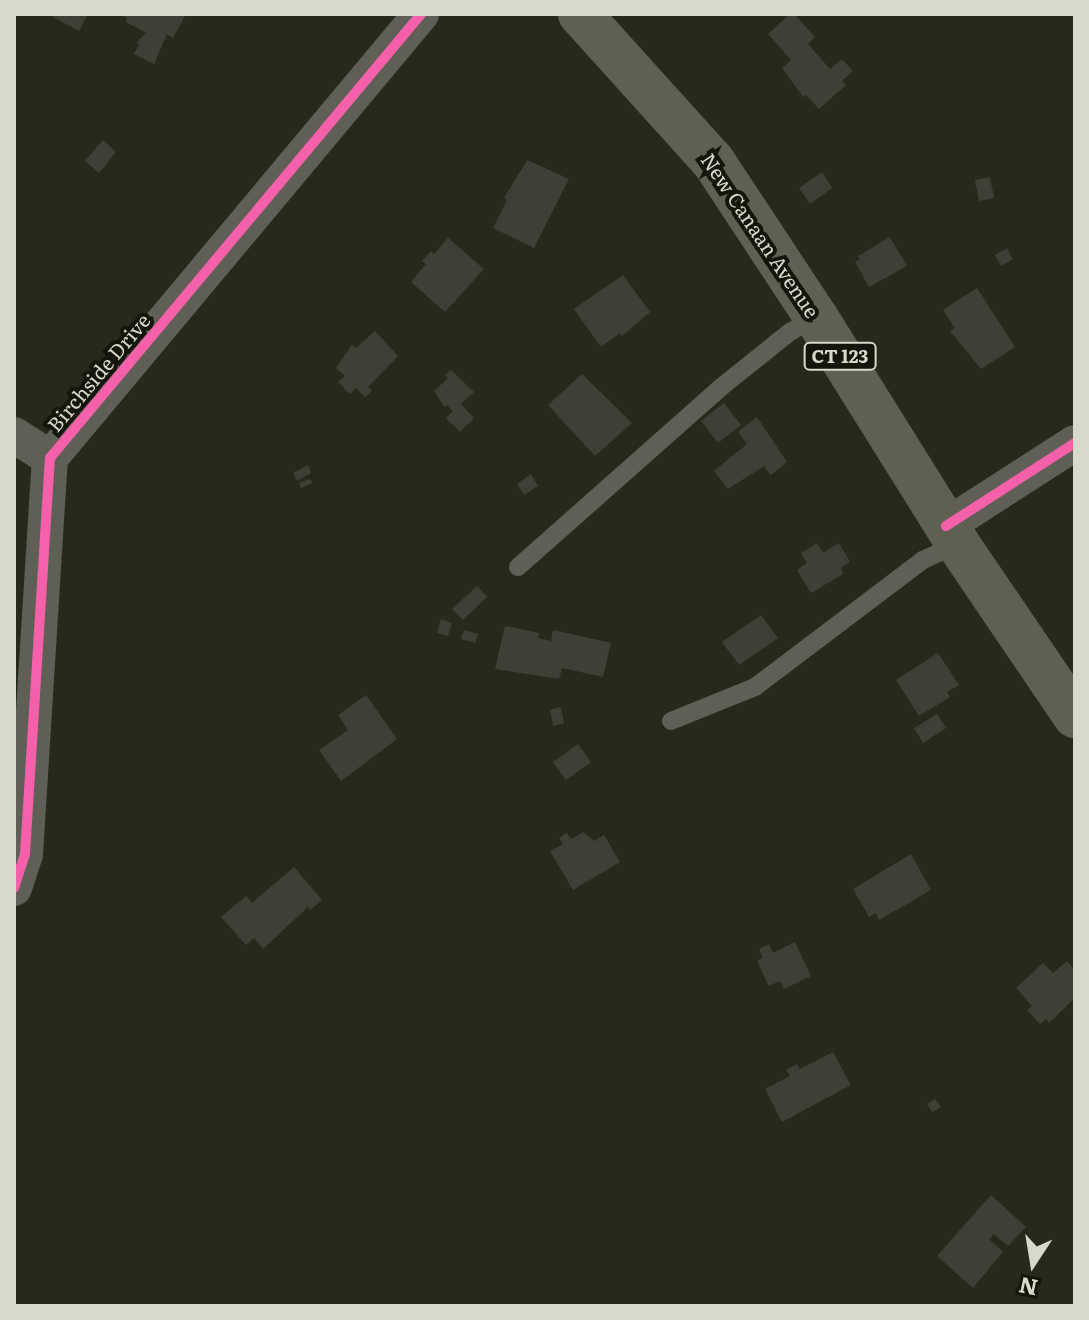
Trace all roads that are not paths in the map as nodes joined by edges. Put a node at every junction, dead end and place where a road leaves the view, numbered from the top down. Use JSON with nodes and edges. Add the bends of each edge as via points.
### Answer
{"nodes":[{"id":1,"x":421,"y":14,"type":"edge"},
{"id":2,"x":580,"y":14,"type":"edge"},
{"id":3,"x":816,"y":317,"type":"junction"},
{"id":4,"x":14,"y":435,"type":"edge"},
{"id":5,"x":1075,"y":443,"type":"edge"},
{"id":6,"x":50,"y":458,"type":"junction"},
{"id":7,"x":952,"y":535,"type":"junction"},
{"id":8,"x":518,"y":567,"type":"dead end"},
{"id":9,"x":1075,"y":716,"type":"edge"},
{"id":10,"x":671,"y":721,"type":"dead end"},
{"id":11,"x":14,"y":888,"type":"edge"}],
"edges":[{"from":1,"to":6,"type":"street","name":"Birchside Drive"},
{"from":2,"to":3,"type":"main road","name":"New Canaan Avenue","number":"CT 123","via":[[713,161]]},
{"from":3,"to":7,"type":"main road","name":"New Canaan Avenue","number":"CT 123"},
{"from":3,"to":8,"type":"lane","via":[[720,388]]},
{"from":4,"to":6,"type":"street","name":"Birchside Drive"},
{"from":5,"to":7,"type":"street"},
{"from":6,"to":11,"type":"street","name":"Birchside Drive","via":[[25,854]]},
{"from":7,"to":9,"type":"main road","name":"New Canaan Avenue","number":"CT 123"},
{"from":7,"to":10,"type":"lane","via":[[755,687]]}]}
